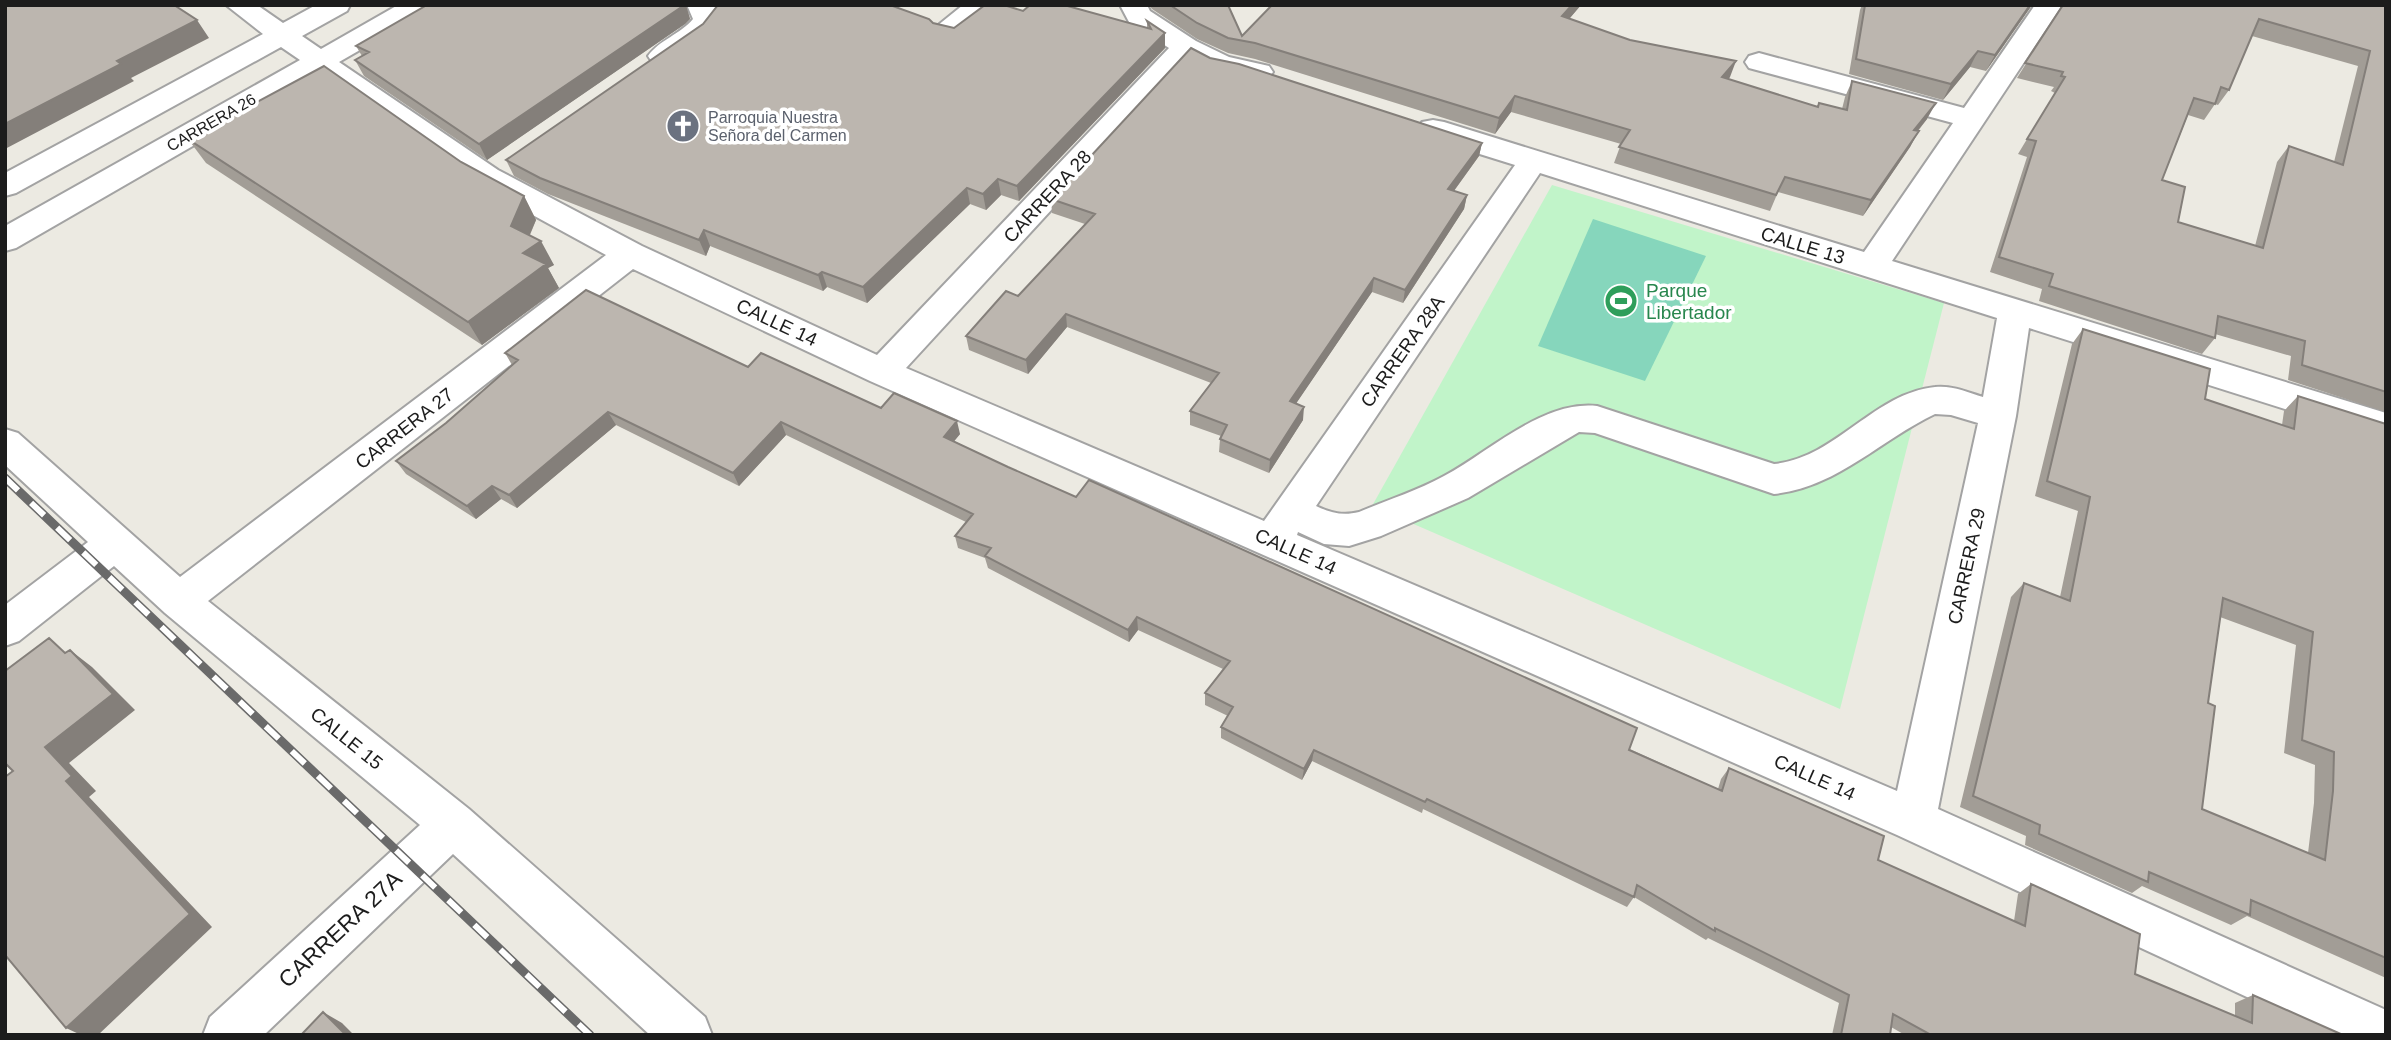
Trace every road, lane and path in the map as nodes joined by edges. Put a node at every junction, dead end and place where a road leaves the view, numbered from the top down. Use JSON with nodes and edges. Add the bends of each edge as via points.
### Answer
{"nodes":[{"id":1,"x":239,"y":5,"type":"edge"},
{"id":2,"x":337,"y":5,"type":"edge"},
{"id":3,"x":418,"y":5,"type":"edge"},
{"id":4,"x":700,"y":5,"type":"edge"},
{"id":5,"x":981,"y":5,"type":"edge"},
{"id":6,"x":1133,"y":5,"type":"edge"},
{"id":7,"x":2049,"y":5,"type":"edge"},
{"id":8,"x":946,"y":30,"type":"edge"},
{"id":9,"x":282,"y":35,"type":"junction"},
{"id":10,"x":1186,"y":47,"type":"junction"},
{"id":11,"x":320,"y":61,"type":"junction"},
{"id":12,"x":1759,"y":62,"type":"dead end"},
{"id":13,"x":640,"y":71,"type":"edge"},
{"id":14,"x":1283,"y":80,"type":"edge"},
{"id":15,"x":1401,"y":119,"type":"edge"},
{"id":16,"x":1972,"y":119,"type":"junction"},
{"id":17,"x":1533,"y":161,"type":"junction"},
{"id":18,"x":5,"y":186,"type":"edge"},
{"id":19,"x":5,"y":240,"type":"edge"},
{"id":20,"x":630,"y":254,"type":"junction"},
{"id":21,"x":1871,"y":267,"type":"junction"},
{"id":22,"x":2015,"y":311,"type":"junction"},
{"id":23,"x":882,"y":372,"type":"junction"},
{"id":24,"x":1998,"y":416,"type":"junction"},
{"id":25,"x":2386,"y":427,"type":"edge"},
{"id":26,"x":5,"y":443,"type":"edge"},
{"id":27,"x":1282,"y":526,"type":"junction"},
{"id":28,"x":113,"y":544,"type":"junction"},
{"id":29,"x":178,"y":601,"type":"junction"},
{"id":30,"x":5,"y":629,"type":"edge"},
{"id":31,"x":1913,"y":820,"type":"junction"},
{"id":32,"x":453,"y":824,"type":"junction"},
{"id":33,"x":228,"y":1035,"type":"edge"},
{"id":34,"x":687,"y":1035,"type":"edge"},
{"id":35,"x":2385,"y":1035,"type":"edge"}],
"edges":[{"from":1,"to":9,"type":"street","name":"CALLE 14"},
{"from":2,"to":9,"type":"street"},
{"from":3,"to":11,"type":"street","name":"CARRERA 26"},
{"from":4,"to":13,"type":"street","via":[[707,19],[697,32]]},
{"from":5,"to":8,"type":"street"},
{"from":6,"to":10,"type":"street","via":[[1139,16]]},
{"from":7,"to":16,"type":"street"},
{"from":9,"to":11,"type":"street","name":"CALLE 14"},
{"from":9,"to":18,"type":"street"},
{"from":10,"to":14,"type":"street","via":[[1220,63]]},
{"from":10,"to":23,"type":"street","name":"CARRERA 28"},
{"from":11,"to":19,"type":"street","name":"CARRERA 26"},
{"from":11,"to":20,"type":"street","name":"CALLE 14"},
{"from":12,"to":16,"type":"street"},
{"from":15,"to":17,"type":"street","name":"CALLE 13"},
{"from":16,"to":21,"type":"street"},
{"from":17,"to":21,"type":"street","name":"CALLE 13"},
{"from":17,"to":27,"type":"street","name":"CARRERA 28A"},
{"from":20,"to":23,"type":"street","name":"CALLE 14"},
{"from":20,"to":29,"type":"street","name":"CARRERA 27"},
{"from":21,"to":22,"type":"street","name":"CALLE 13"},
{"from":22,"to":24,"type":"street","name":"CARRERA 29"},
{"from":22,"to":25,"type":"street","name":"CALLE 13"},
{"from":23,"to":27,"type":"street","name":"CALLE 14"},
{"from":24,"to":27,"type":"street","via":[[1952,401],[1928,401],[1885,423],[1807,475],[1790,480],[1774,479],[1579,418],[1563,422],[1455,488],[1367,525],[1349,530]]},
{"from":24,"to":31,"type":"street","name":"CARRERA 29"},
{"from":26,"to":28,"type":"street","name":"CALLE 15"},
{"from":27,"to":31,"type":"street","name":"CALLE 14"},
{"from":28,"to":29,"type":"street","name":"CALLE 15"},
{"from":28,"to":30,"type":"street"},
{"from":29,"to":32,"type":"street","name":"CALLE 15"},
{"from":31,"to":35,"type":"street","name":"CALLE 14"},
{"from":32,"to":33,"type":"street","name":"CARRERA 27A"},
{"from":32,"to":34,"type":"street","name":"CALLE 15"}]}
